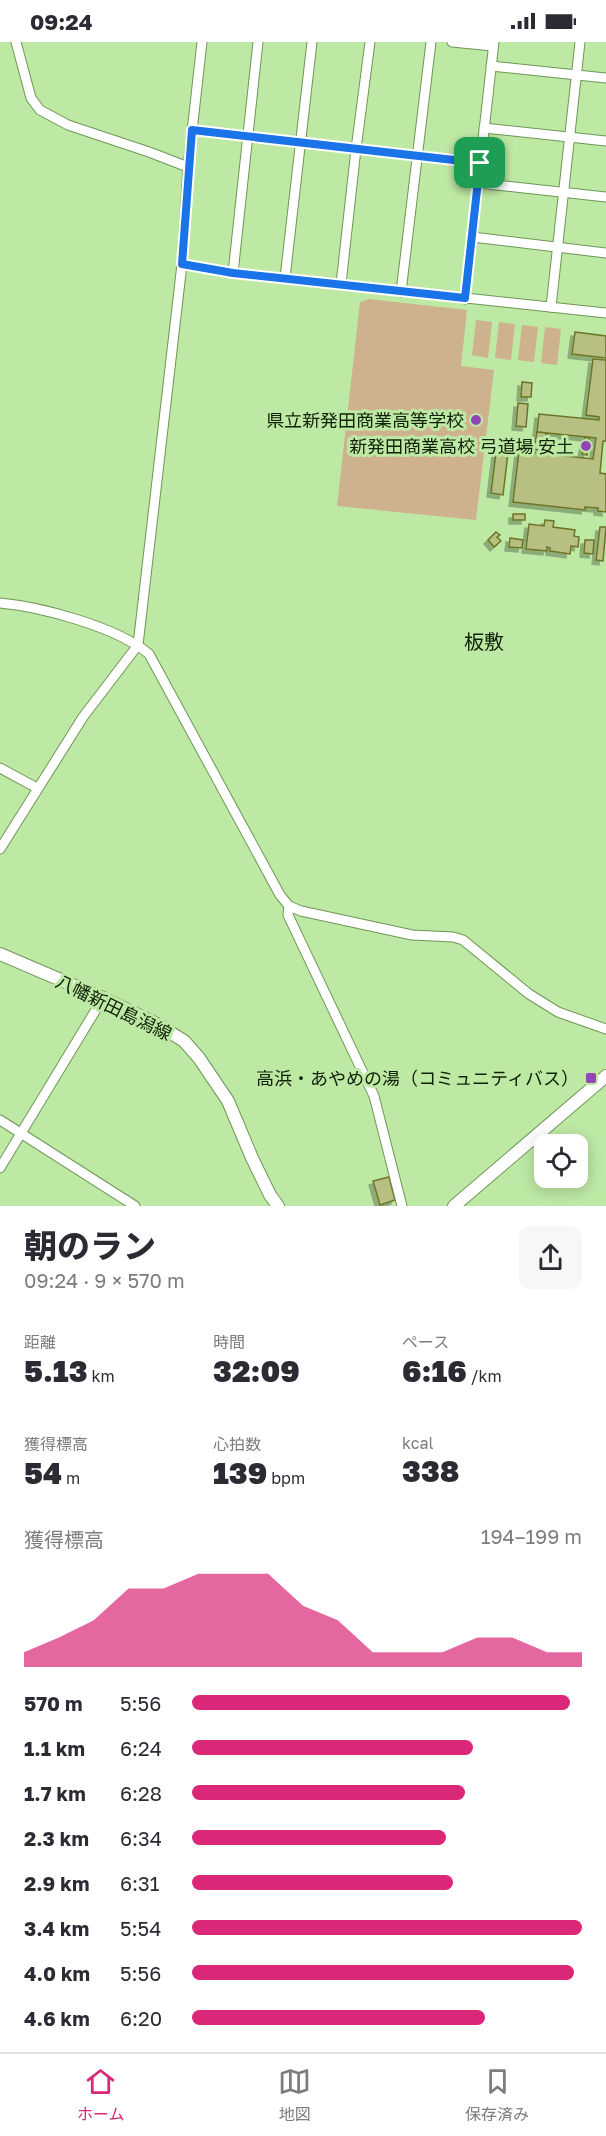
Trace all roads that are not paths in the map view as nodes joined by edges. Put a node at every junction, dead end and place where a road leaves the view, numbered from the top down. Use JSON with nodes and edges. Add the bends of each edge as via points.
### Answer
{"nodes":[{"id":1,"x":16,"y":42,"type":"edge"},
{"id":2,"x":202,"y":42,"type":"edge"},
{"id":3,"x":258,"y":42,"type":"edge"},
{"id":4,"x":312,"y":42,"type":"edge"},
{"id":5,"x":370,"y":42,"type":"edge"},
{"id":6,"x":431,"y":42,"type":"edge"},
{"id":7,"x":452,"y":42,"type":"edge"},
{"id":8,"x":580,"y":42,"type":"edge"},
{"id":9,"x":494,"y":44,"type":"edge"},
{"id":10,"x":491,"y":66,"type":"junction"},
{"id":11,"x":576,"y":75,"type":"junction"},
{"id":12,"x":606,"y":78,"type":"edge"},
{"id":13,"x":484,"y":128,"type":"junction"},
{"id":14,"x":192,"y":130,"type":"junction"},
{"id":15,"x":248,"y":136,"type":"junction"},
{"id":16,"x":569,"y":137,"type":"junction"},
{"id":17,"x":606,"y":141,"type":"edge"},
{"id":18,"x":300,"y":142,"type":"junction"},
{"id":19,"x":356,"y":149,"type":"junction"},
{"id":20,"x":416,"y":155,"type":"junction"},
{"id":21,"x":480,"y":163,"type":"junction"},
{"id":22,"x":188,"y":167,"type":"junction"},
{"id":23,"x":478,"y":183,"type":"junction"},
{"id":24,"x":562,"y":192,"type":"junction"},
{"id":25,"x":606,"y":197,"type":"edge"},
{"id":26,"x":472,"y":237,"type":"junction"},
{"id":27,"x":556,"y":247,"type":"junction"},
{"id":28,"x":606,"y":253,"type":"edge"},
{"id":29,"x":182,"y":264,"type":"junction"},
{"id":30,"x":233,"y":273,"type":"junction"},
{"id":31,"x":285,"y":279,"type":"junction"},
{"id":32,"x":341,"y":284,"type":"junction"},
{"id":33,"x":401,"y":292,"type":"junction"},
{"id":34,"x":465,"y":298,"type":"junction"},
{"id":35,"x":551,"y":307,"type":"junction"},
{"id":36,"x":606,"y":313,"type":"edge"},
{"id":37,"x":0,"y":603,"type":"edge"},
{"id":38,"x":138,"y":645,"type":"junction"},
{"id":39,"x":0,"y":768,"type":"edge"},
{"id":40,"x":38,"y":788,"type":"junction"},
{"id":41,"x":0,"y":849,"type":"edge"},
{"id":42,"x":289,"y":906,"type":"junction"},
{"id":43,"x":0,"y":954,"type":"edge"},
{"id":44,"x":103,"y":998,"type":"junction"},
{"id":45,"x":606,"y":1029,"type":"edge"},
{"id":46,"x":606,"y":1076,"type":"edge"},
{"id":47,"x":0,"y":1120,"type":"edge"},
{"id":48,"x":22,"y":1134,"type":"junction"},
{"id":49,"x":0,"y":1168,"type":"edge"},
{"id":50,"x":135,"y":1206,"type":"edge"},
{"id":51,"x":278,"y":1206,"type":"edge"},
{"id":52,"x":402,"y":1206,"type":"edge"},
{"id":53,"x":454,"y":1206,"type":"edge"}],
"edges":[{"from":1,"to":22,"type":"street","via":[[31,99],[40,110],[68,125]]},
{"from":2,"to":14,"type":"street"},
{"from":3,"to":15,"type":"street"},
{"from":4,"to":18,"type":"street"},
{"from":5,"to":19,"type":"street"},
{"from":6,"to":20,"type":"street"},
{"from":7,"to":9,"type":"street"},
{"from":8,"to":11,"type":"street"},
{"from":9,"to":10,"type":"street"},
{"from":10,"to":11,"type":"street"},
{"from":10,"to":13,"type":"street"},
{"from":11,"to":12,"type":"street"},
{"from":11,"to":16,"type":"street"},
{"from":13,"to":16,"type":"street"},
{"from":13,"to":21,"type":"street"},
{"from":14,"to":15,"type":"street"},
{"from":14,"to":22,"type":"street"},
{"from":15,"to":18,"type":"street"},
{"from":15,"to":30,"type":"street"},
{"from":16,"to":17,"type":"street"},
{"from":16,"to":24,"type":"street"},
{"from":18,"to":19,"type":"street"},
{"from":18,"to":31,"type":"street"},
{"from":19,"to":20,"type":"street"},
{"from":19,"to":32,"type":"street"},
{"from":20,"to":21,"type":"street"},
{"from":20,"to":33,"type":"street"},
{"from":21,"to":23,"type":"street"},
{"from":22,"to":29,"type":"street"},
{"from":23,"to":24,"type":"street"},
{"from":23,"to":26,"type":"street"},
{"from":24,"to":25,"type":"street"},
{"from":24,"to":27,"type":"street"},
{"from":26,"to":27,"type":"street"},
{"from":26,"to":34,"type":"street"},
{"from":27,"to":28,"type":"street"},
{"from":27,"to":35,"type":"street"},
{"from":29,"to":30,"type":"street"},
{"from":29,"to":38,"type":"street"},
{"from":30,"to":31,"type":"street"},
{"from":31,"to":32,"type":"street"},
{"from":32,"to":33,"type":"street"},
{"from":33,"to":34,"type":"street"},
{"from":34,"to":35,"type":"street"},
{"from":35,"to":36,"type":"street"},
{"from":37,"to":38,"type":"street","via":[[50,611]]},
{"from":38,"to":40,"type":"street","via":[[83,717]]},
{"from":38,"to":42,"type":"street","via":[[149,654]]},
{"from":39,"to":40,"type":"street"},
{"from":40,"to":41,"type":"street"},
{"from":42,"to":45,"type":"street","via":[[412,935],[463,940],[529,994],[558,1012]]},
{"from":42,"to":52,"type":"street","via":[[288,915],[374,1096]]},
{"from":43,"to":44,"type":"main road","name":"八幡新田島潟線"},
{"from":44,"to":48,"type":"street"},
{"from":44,"to":51,"type":"main road","name":"八幡新田島潟線","via":[[184,1041],[199,1058],[228,1101]]},
{"from":46,"to":53,"type":"main road"},
{"from":47,"to":48,"type":"street"},
{"from":48,"to":49,"type":"street"},
{"from":48,"to":50,"type":"street"}]}
